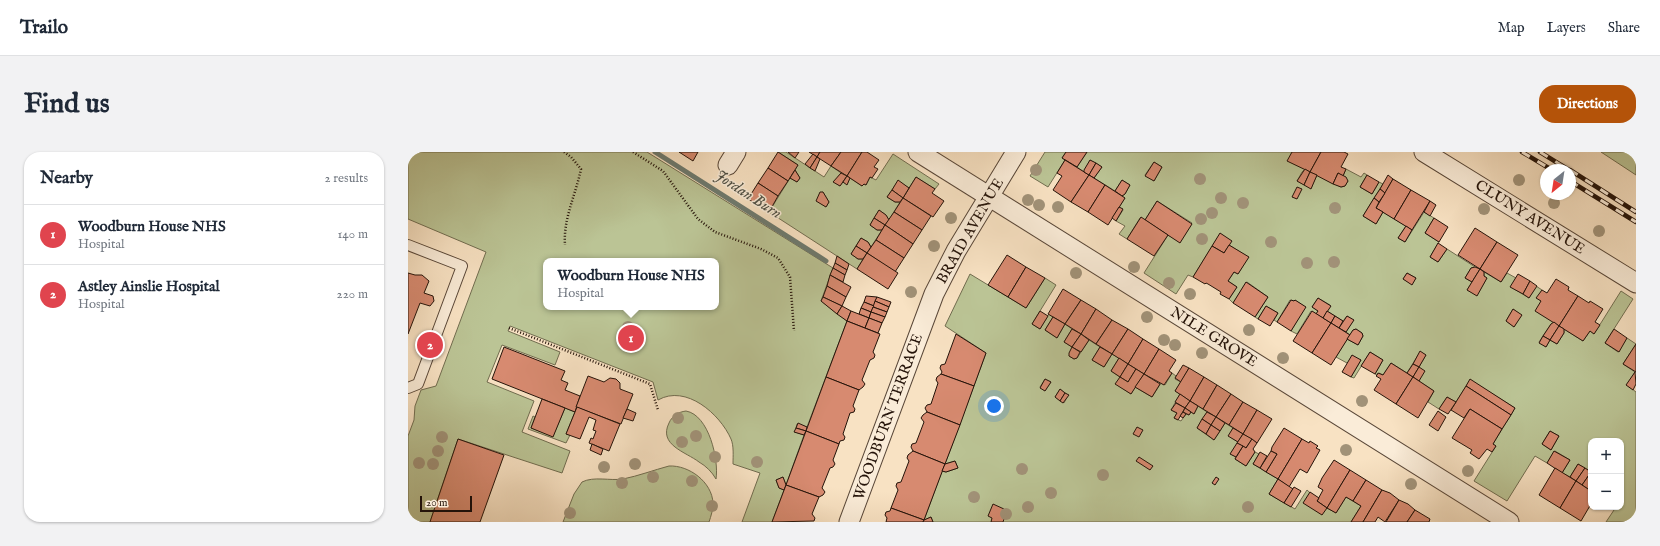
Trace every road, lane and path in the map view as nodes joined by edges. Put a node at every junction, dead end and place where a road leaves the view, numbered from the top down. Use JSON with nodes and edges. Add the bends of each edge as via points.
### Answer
{"nodes":[{"id":1,"x":564,"y":152,"type":"edge"},
{"id":2,"x":633,"y":152,"type":"edge"},
{"id":3,"x":918,"y":152,"type":"edge"},
{"id":4,"x":1016,"y":152,"type":"edge"},
{"id":5,"x":1424,"y":152,"type":"edge"},
{"id":6,"x":988,"y":196,"type":"junction"},
{"id":7,"x":565,"y":244,"type":"dead end"},
{"id":8,"x":408,"y":245,"type":"edge"},
{"id":9,"x":1636,"y":283,"type":"edge"},
{"id":10,"x":927,"y":312,"type":"joint"},
{"id":11,"x":508,"y":328,"type":"dead end"},
{"id":12,"x":794,"y":331,"type":"dead end"},
{"id":13,"x":408,"y":388,"type":"edge"},
{"id":14,"x":658,"y":410,"type":"dead end"},
{"id":15,"x":849,"y":522,"type":"edge"},
{"id":16,"x":1509,"y":522,"type":"edge"}],
"edges":[{"from":1,"to":7,"type":"path","via":[[580,169],[564,232]]},
{"from":2,"to":12,"type":"path","via":[[663,171],[698,219],[715,232],[778,258],[790,277]]},
{"from":3,"to":6,"type":"street","name":"NILE GROVE"},
{"from":4,"to":6,"type":"street","name":"BRAID AVENUE"},
{"from":5,"to":9,"type":"street","name":"CLUNY AVENUE"},
{"from":6,"to":10,"type":"street","name":"BRAID AVENUE","via":[[945,271]]},
{"from":6,"to":16,"type":"street","name":"NILE GROVE"},
{"from":8,"to":13,"type":"lane","via":[[462,266],[418,384]]},
{"from":10,"to":15,"type":"street","name":"WOODBURN TERRACE"},
{"from":11,"to":14,"type":"path","via":[[650,384]]}]}
